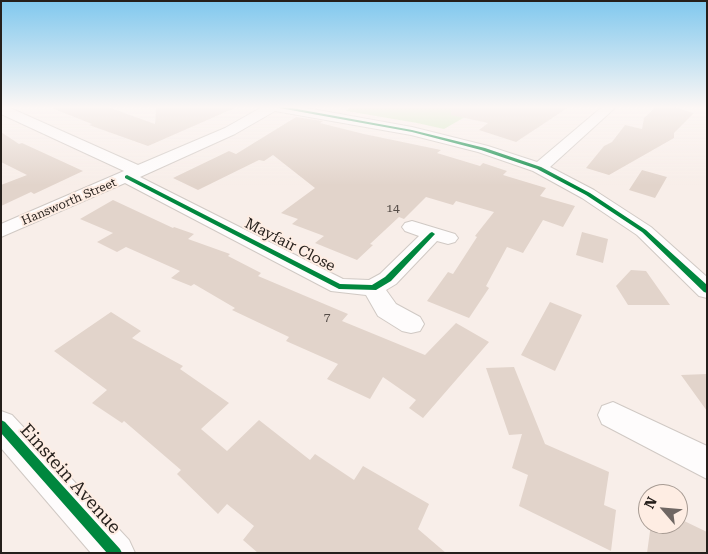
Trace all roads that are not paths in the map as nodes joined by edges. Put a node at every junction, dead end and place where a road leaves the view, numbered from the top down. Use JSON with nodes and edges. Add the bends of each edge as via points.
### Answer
{"nodes":[{"id":1,"x":49,"y":133,"type":"edge"},
{"id":2,"x":226,"y":133,"type":"edge"},
{"id":3,"x":419,"y":133,"type":"edge"},
{"id":4,"x":581,"y":133,"type":"edge"},
{"id":5,"x":540,"y":168,"type":"junction"},
{"id":6,"x":133,"y":174,"type":"junction"},
{"id":7,"x":412,"y":227,"type":"dead end"},
{"id":8,"x":1,"y":231,"type":"edge"},
{"id":9,"x":372,"y":288,"type":"junction"},
{"id":10,"x":706,"y":288,"type":"edge"},
{"id":11,"x":411,"y":324,"type":"dead end"},
{"id":12,"x":613,"y":415,"type":"dead end"},
{"id":13,"x":1,"y":425,"type":"edge"},
{"id":14,"x":707,"y":463,"type":"edge"},
{"id":15,"x":116,"y":553,"type":"edge"}],
"edges":[{"from":1,"to":6,"type":"street","name":"Mayfair Close"},
{"from":2,"to":6,"type":"street","name":"Hansworth Street"},
{"from":3,"to":5,"type":"street"},
{"from":4,"to":5,"type":"street"},
{"from":5,"to":10,"type":"street","via":[[588,194],[644,231]]},
{"from":6,"to":8,"type":"street","name":"Hansworth Street"},
{"from":6,"to":9,"type":"street","name":"Mayfair Close","via":[[340,286]]},
{"from":7,"to":9,"type":"street","via":[[440,236],[388,279]]},
{"from":9,"to":11,"type":"street","via":[[387,310]]},
{"from":12,"to":14,"type":"street"},
{"from":13,"to":15,"type":"street","name":"Einstein Avenue"}]}
